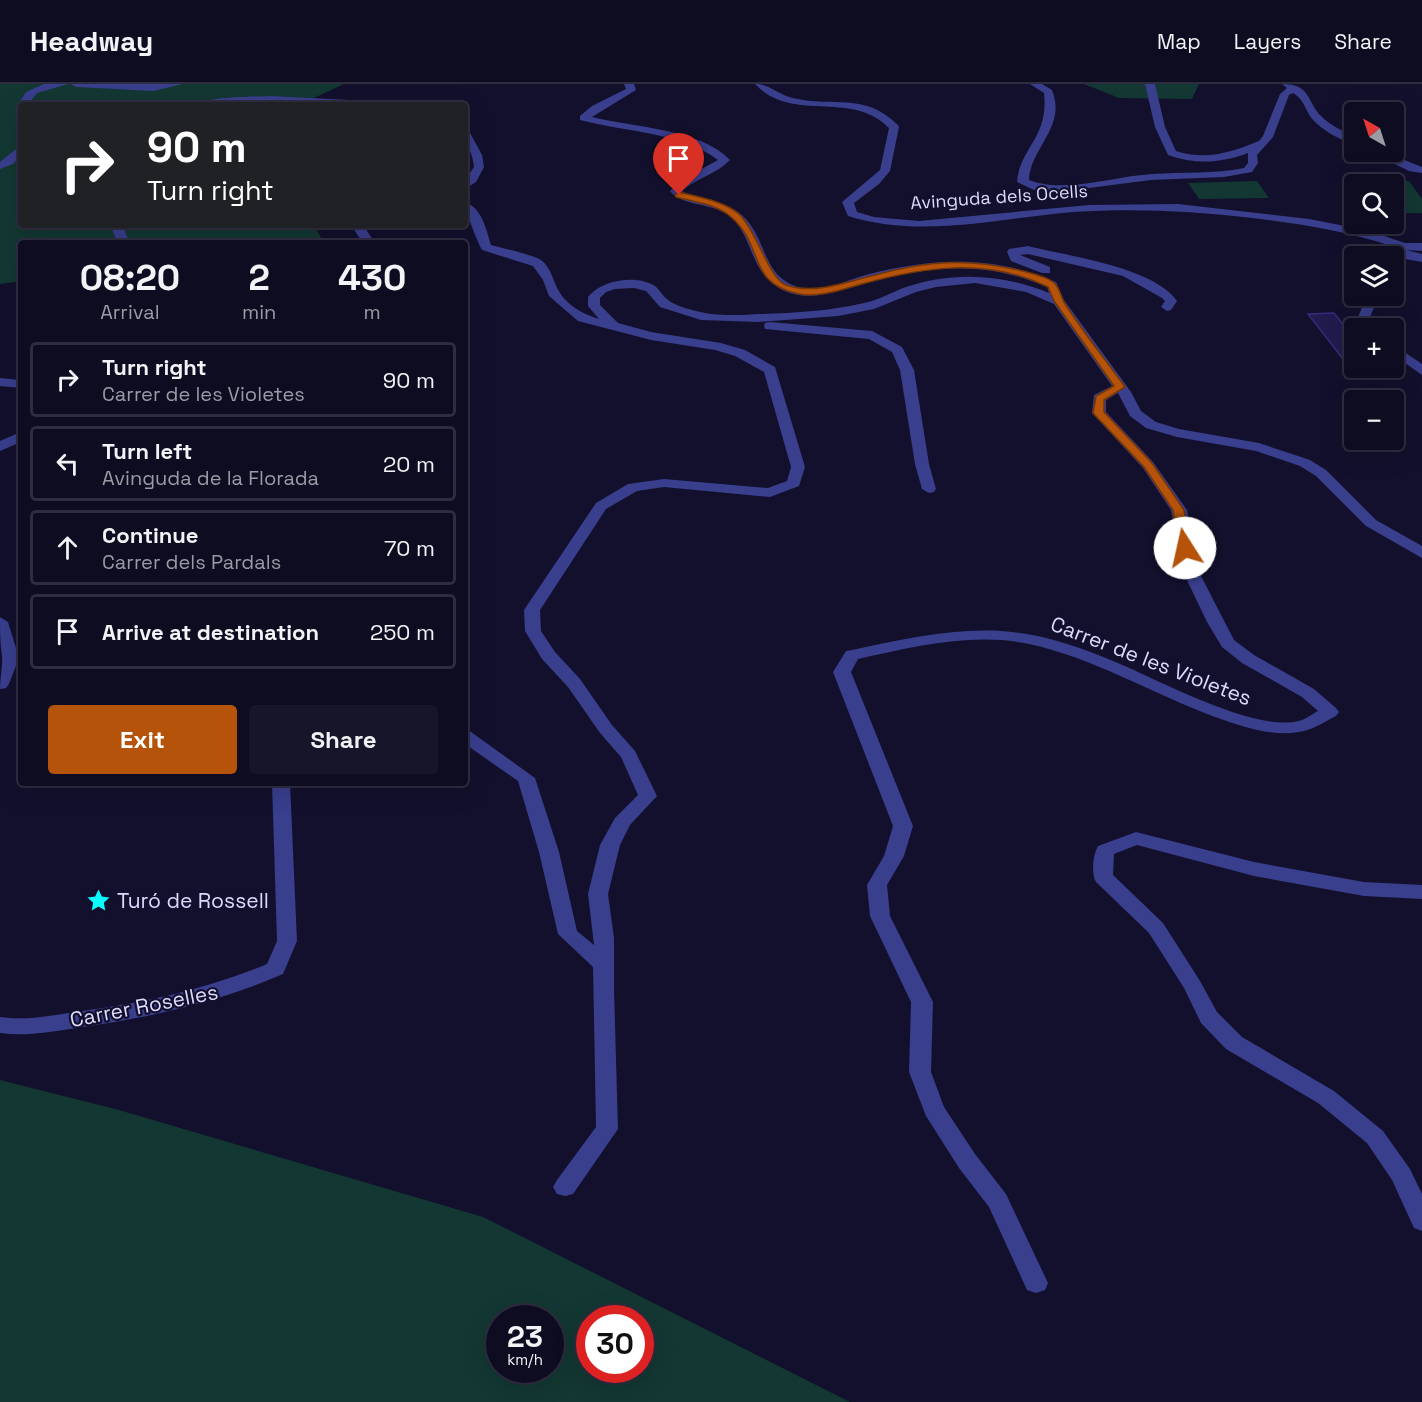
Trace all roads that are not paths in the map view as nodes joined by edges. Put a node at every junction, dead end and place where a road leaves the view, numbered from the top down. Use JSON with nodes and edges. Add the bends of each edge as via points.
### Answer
{"nodes":[{"id":1,"x":63,"y":84,"type":"edge"},
{"id":2,"x":76,"y":84,"type":"edge"},
{"id":3,"x":177,"y":84,"type":"edge"},
{"id":4,"x":628,"y":84,"type":"edge"},
{"id":5,"x":760,"y":84,"type":"edge"},
{"id":6,"x":1035,"y":84,"type":"edge"},
{"id":7,"x":1150,"y":84,"type":"edge"},
{"id":8,"x":1290,"y":86,"type":"edge"},
{"id":9,"x":24,"y":102,"type":"edge"},
{"id":10,"x":224,"y":102,"type":"edge"},
{"id":11,"x":334,"y":102,"type":"edge"},
{"id":12,"x":1344,"y":135,"type":"edge"},
{"id":13,"x":468,"y":139,"type":"edge"},
{"id":14,"x":1263,"y":142,"type":"junction"},
{"id":15,"x":18,"y":152,"type":"edge"},
{"id":16,"x":1399,"y":162,"type":"edge"},
{"id":17,"x":0,"y":166,"type":"edge"},
{"id":18,"x":1418,"y":170,"type":"edge"},
{"id":19,"x":1422,"y":178,"type":"edge"},
{"id":20,"x":468,"y":183,"type":"edge"},
{"id":21,"x":468,"y":208,"type":"edge"},
{"id":22,"x":359,"y":228,"type":"edge"},
{"id":23,"x":369,"y":240,"type":"edge"},
{"id":24,"x":1385,"y":246,"type":"edge"},
{"id":25,"x":1421,"y":248,"type":"edge"},
{"id":26,"x":1404,"y":253,"type":"edge"},
{"id":27,"x":1052,"y":285,"type":"junction"},
{"id":28,"x":1058,"y":301,"type":"junction"},
{"id":29,"x":1167,"y":307,"type":"dead end"},
{"id":30,"x":734,"y":318,"type":"junction"},
{"id":31,"x":615,"y":328,"type":"junction"},
{"id":32,"x":1404,"y":357,"type":"edge"},
{"id":33,"x":1422,"y":371,"type":"edge"},
{"id":34,"x":0,"y":382,"type":"edge"},
{"id":35,"x":18,"y":384,"type":"edge"},
{"id":36,"x":1120,"y":387,"type":"junction"},
{"id":37,"x":18,"y":438,"type":"edge"},
{"id":38,"x":0,"y":447,"type":"edge"},
{"id":39,"x":929,"y":489,"type":"dead end"},
{"id":40,"x":1422,"y":553,"type":"edge"},
{"id":41,"x":0,"y":622,"type":"edge"},
{"id":42,"x":0,"y":684,"type":"edge"},
{"id":43,"x":468,"y":738,"type":"edge"},
{"id":44,"x":281,"y":786,"type":"edge"},
{"id":45,"x":1422,"y":892,"type":"edge"},
{"id":46,"x":603,"y":964,"type":"junction"},
{"id":47,"x":0,"y":1025,"type":"edge"},
{"id":48,"x":565,"y":1187,"type":"dead end"},
{"id":49,"x":1422,"y":1221,"type":"edge"},
{"id":50,"x":1036,"y":1283,"type":"dead end"}],
"edges":[{"from":1,"to":9,"type":"street","via":[[35,89]]},
{"from":2,"to":3,"type":"street","via":[[154,88]]},
{"from":4,"to":27,"type":"street","via":[[631,90],[584,118],[716,151],[725,160],[676,191],[726,208],[736,216],[749,231],[770,278],[779,286],[802,292],[826,290],[907,269],[955,263],[991,266]]},
{"from":5,"to":24,"type":"street","name":"Avinguda dels Ocells","via":[[768,93],[781,98],[854,100],[874,105],[887,114],[894,127],[885,171],[848,202],[852,214],[866,219],[891,223],[1108,207],[1195,208],[1324,224],[1360,232]]},
{"from":6,"to":14,"type":"street","via":[[1049,92],[1050,103],[1046,132],[1023,168],[1023,183],[1030,188],[1237,173],[1248,170],[1253,163],[1252,155]]},
{"from":7,"to":14,"type":"street","via":[[1160,127],[1172,153],[1204,161],[1246,151]]},
{"from":8,"to":12,"type":"street","via":[[1305,96],[1315,116]]},
{"from":8,"to":14,"type":"street"},
{"from":10,"to":11,"type":"street"},
{"from":13,"to":20,"type":"street","via":[[480,163],[479,171]]},
{"from":15,"to":17,"type":"street"},
{"from":16,"to":18,"type":"street"},
{"from":18,"to":19,"type":"street"},
{"from":21,"to":31,"type":"street","via":[[480,223],[486,247],[537,263],[562,303],[582,318]]},
{"from":22,"to":23,"type":"street"},
{"from":25,"to":26,"type":"street"},
{"from":27,"to":28,"type":"street"},
{"from":27,"to":29,"type":"street","via":[[1056,275],[1016,258],[1013,252],[1028,250],[1127,273],[1167,295],[1171,301]]},
{"from":28,"to":30,"type":"street","via":[[1029,289],[975,279],[936,283],[870,306],[838,312]]},
{"from":28,"to":36,"type":"street"},
{"from":30,"to":31,"type":"street","via":[[705,317],[664,304],[650,288],[613,285],[594,297],[594,306]]},
{"from":30,"to":39,"type":"street","via":[[752,325],[872,335],[897,350],[907,370]]},
{"from":31,"to":46,"type":"street","via":[[716,345],[770,370],[798,467],[794,483],[770,493],[664,483],[633,487],[601,506],[531,610],[532,631],[629,755],[648,796],[622,822],[610,845],[598,894]]},
{"from":32,"to":33,"type":"street"},
{"from":34,"to":35,"type":"street"},
{"from":36,"to":40,"type":"street","via":[[1135,413],[1151,425],[1259,447],[1305,463],[1321,473],[1371,523]]},
{"from":36,"to":50,"type":"street","name":"Carrer de les Violetes","via":[[1099,398],[1099,413],[1148,465],[1179,510],[1192,574],[1228,643],[1308,693],[1330,712],[1299,727],[1244,721],[1053,646],[994,636],[920,640],[852,655],[842,672],[903,826],[894,856],[877,885],[880,916],[922,1002],[920,1072],[934,1110],[998,1201]]},
{"from":37,"to":38,"type":"street"},
{"from":41,"to":42,"type":"street","via":[[11,658]]},
{"from":43,"to":46,"type":"street","via":[[525,778],[549,852],[567,934]]},
{"from":44,"to":47,"type":"street","name":"Carrer Roselles","via":[[287,941],[276,969],[236,987],[176,1004],[52,1024]]},
{"from":45,"to":49,"type":"street","via":[[1364,889],[1254,869],[1136,838],[1105,851],[1103,877],[1156,928],[1209,1017],[1234,1043],[1326,1097],[1375,1137],[1402,1176]]},
{"from":46,"to":48,"type":"street","via":[[608,1129]]}]}
